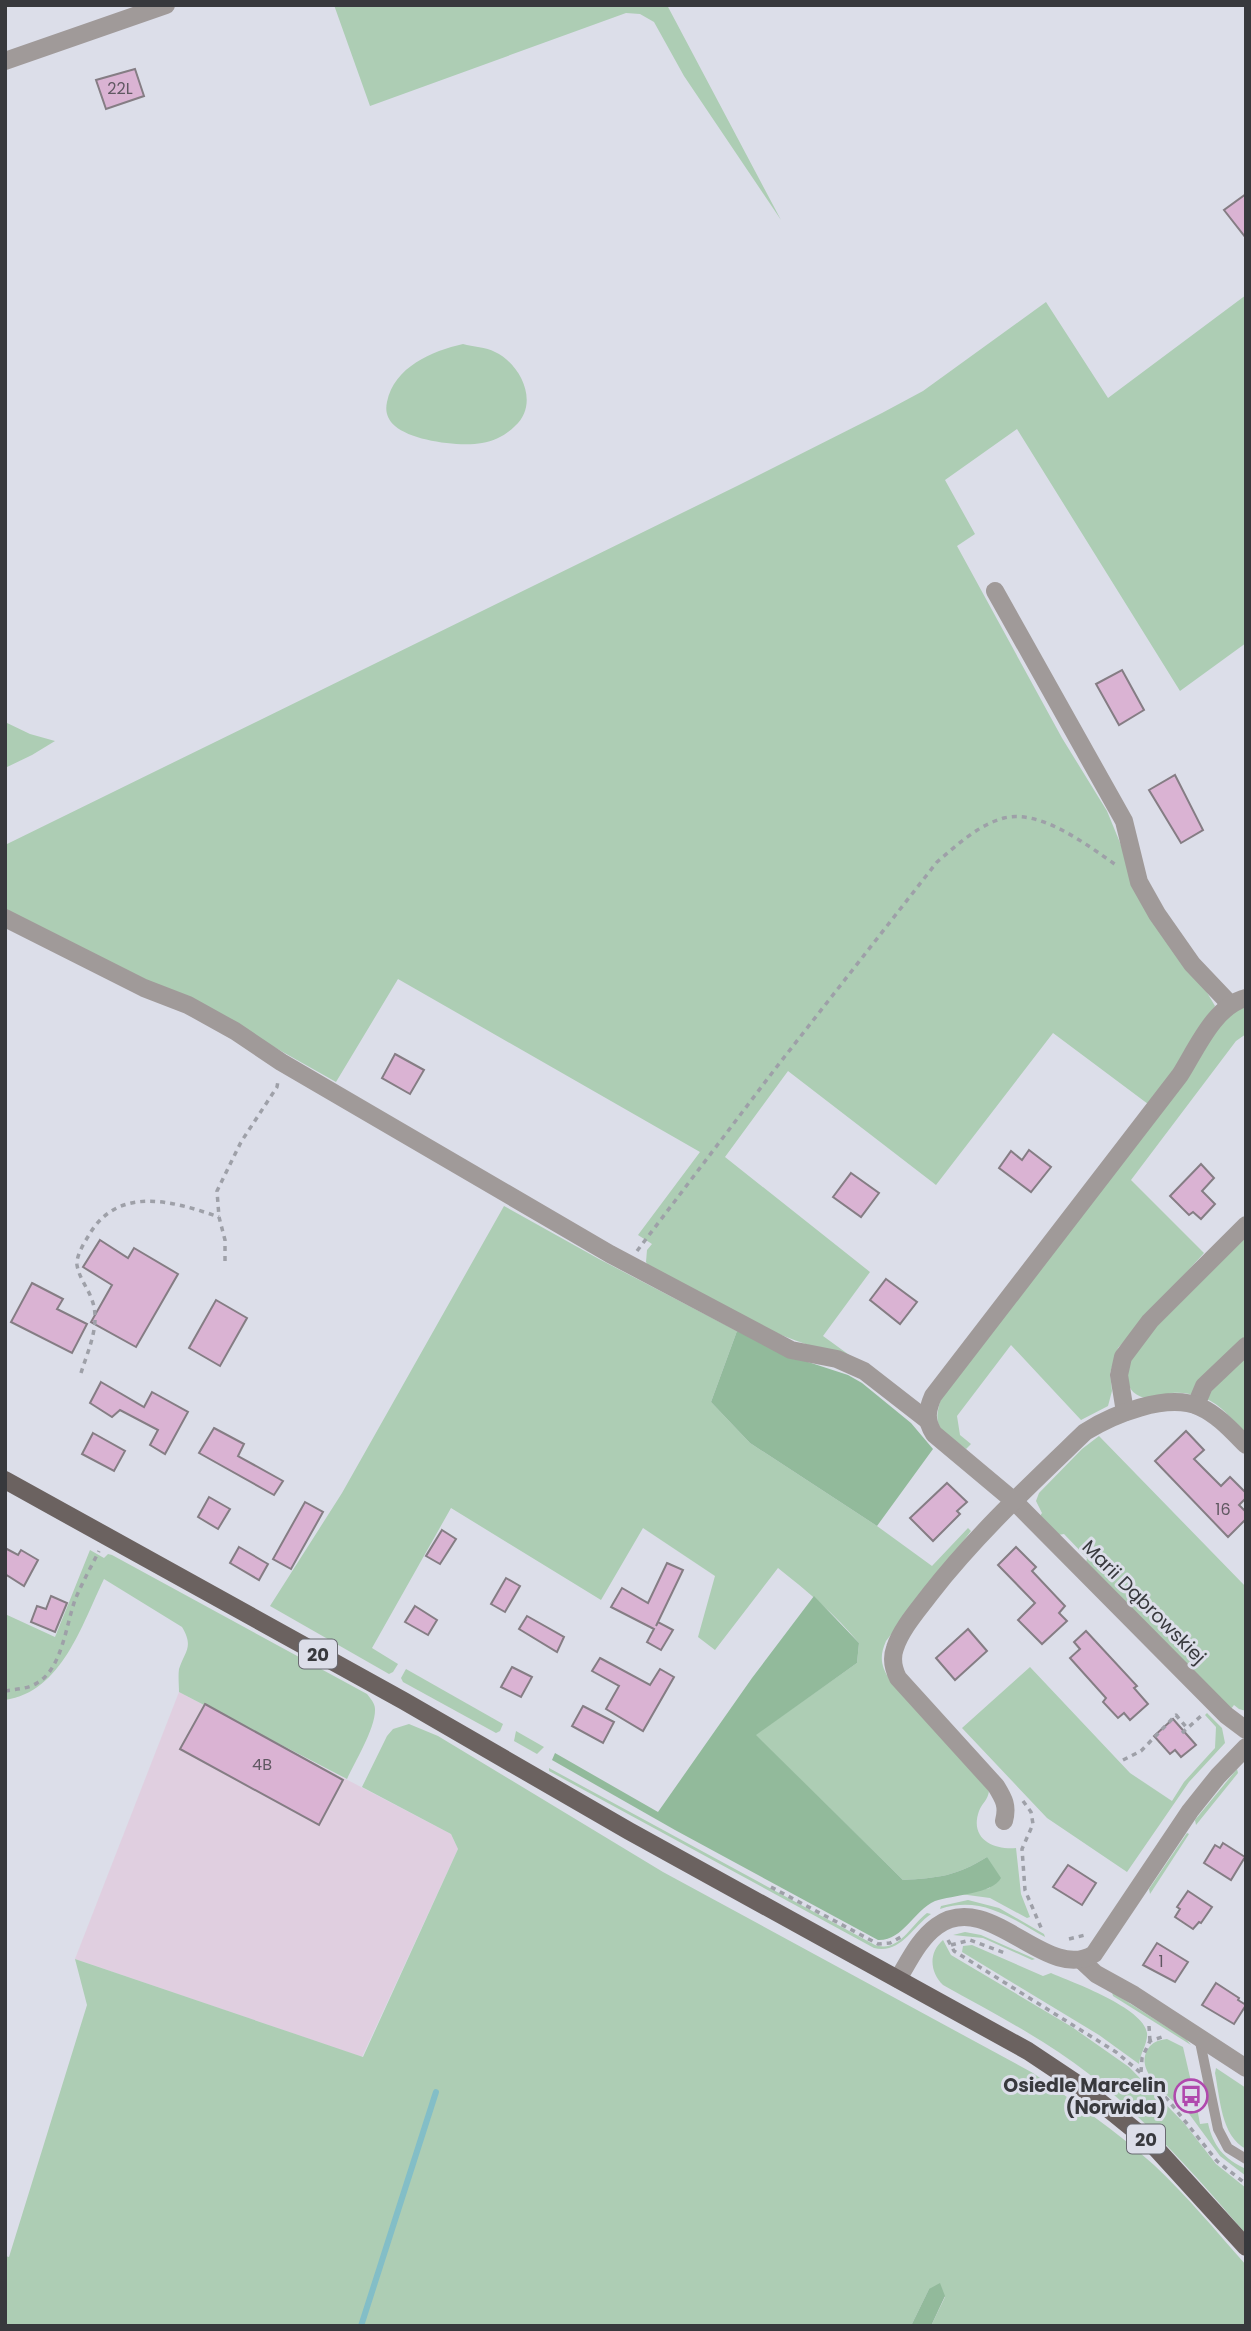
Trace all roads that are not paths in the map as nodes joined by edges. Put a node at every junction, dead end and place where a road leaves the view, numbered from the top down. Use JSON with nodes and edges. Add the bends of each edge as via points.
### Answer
{"nodes":[{"id":1,"x":166,"y":5,"type":"edge"},
{"id":2,"x":5,"y":61,"type":"edge"},
{"id":3,"x":995,"y":592,"type":"dead end"},
{"id":4,"x":5,"y":918,"type":"edge"},
{"id":5,"x":1238,"y":1001,"type":"edge"},
{"id":6,"x":1246,"y":1224,"type":"edge"},
{"id":7,"x":1246,"y":1346,"type":"edge"},
{"id":8,"x":1196,"y":1405,"type":"junction"},
{"id":9,"x":1125,"y":1412,"type":"junction"},
{"id":10,"x":927,"y":1420,"type":"junction"},
{"id":11,"x":1246,"y":1446,"type":"edge"},
{"id":12,"x":5,"y":1480,"type":"edge"},
{"id":13,"x":1014,"y":1501,"type":"junction"},
{"id":14,"x":1246,"y":1730,"type":"edge"},
{"id":15,"x":1246,"y":1747,"type":"edge"},
{"id":16,"x":1004,"y":1821,"type":"dead end"},
{"id":17,"x":1081,"y":1960,"type":"junction"},
{"id":18,"x":898,"y":1979,"type":"junction"},
{"id":19,"x":1199,"y":2037,"type":"junction"},
{"id":20,"x":1246,"y":2068,"type":"edge"},
{"id":21,"x":1246,"y":2159,"type":"edge"},
{"id":22,"x":1246,"y":2247,"type":"edge"}],
"edges":[{"from":1,"to":2,"type":"street"},
{"from":3,"to":5,"type":"street","via":[[1124,821],[1139,882],[1157,914],[1192,964]]},
{"from":4,"to":10,"type":"street","name":"Marii Dąbrowskiej","via":[[144,988],[188,1005],[628,1264],[791,1350],[837,1359],[864,1371]]},
{"from":5,"to":10,"type":"street","via":[[1208,1031],[1180,1076],[933,1396]]},
{"from":6,"to":9,"type":"street","via":[[1150,1321],[1123,1357],[1119,1375]]},
{"from":7,"to":8,"type":"street","via":[[1204,1385]]},
{"from":8,"to":9,"type":"street","via":[[1164,1403]]},
{"from":8,"to":11,"type":"street"},
{"from":9,"to":13,"type":"street","via":[[1085,1432]]},
{"from":10,"to":13,"type":"street","name":"Marii Dąbrowskiej","via":[[934,1434]]},
{"from":12,"to":18,"type":"main road","number":"20"},
{"from":13,"to":14,"type":"street","name":"Marii Dąbrowskiej"},
{"from":13,"to":16,"type":"street","via":[[922,1605],[901,1635],[893,1658],[898,1678],[996,1786],[1005,1800]]},
{"from":15,"to":17,"type":"street","via":[[1197,1801],[1099,1949]]},
{"from":17,"to":18,"type":"street","via":[[1066,1960],[983,1920],[961,1919],[934,1928]]},
{"from":17,"to":19,"type":"street","via":[[1096,1974]]},
{"from":18,"to":22,"type":"main road","number":"20","via":[[1028,2051],[1123,2119],[1170,2162]]},
{"from":19,"to":20,"type":"street"},
{"from":19,"to":21,"type":"lane","via":[[1218,2129],[1228,2148]]}]}
